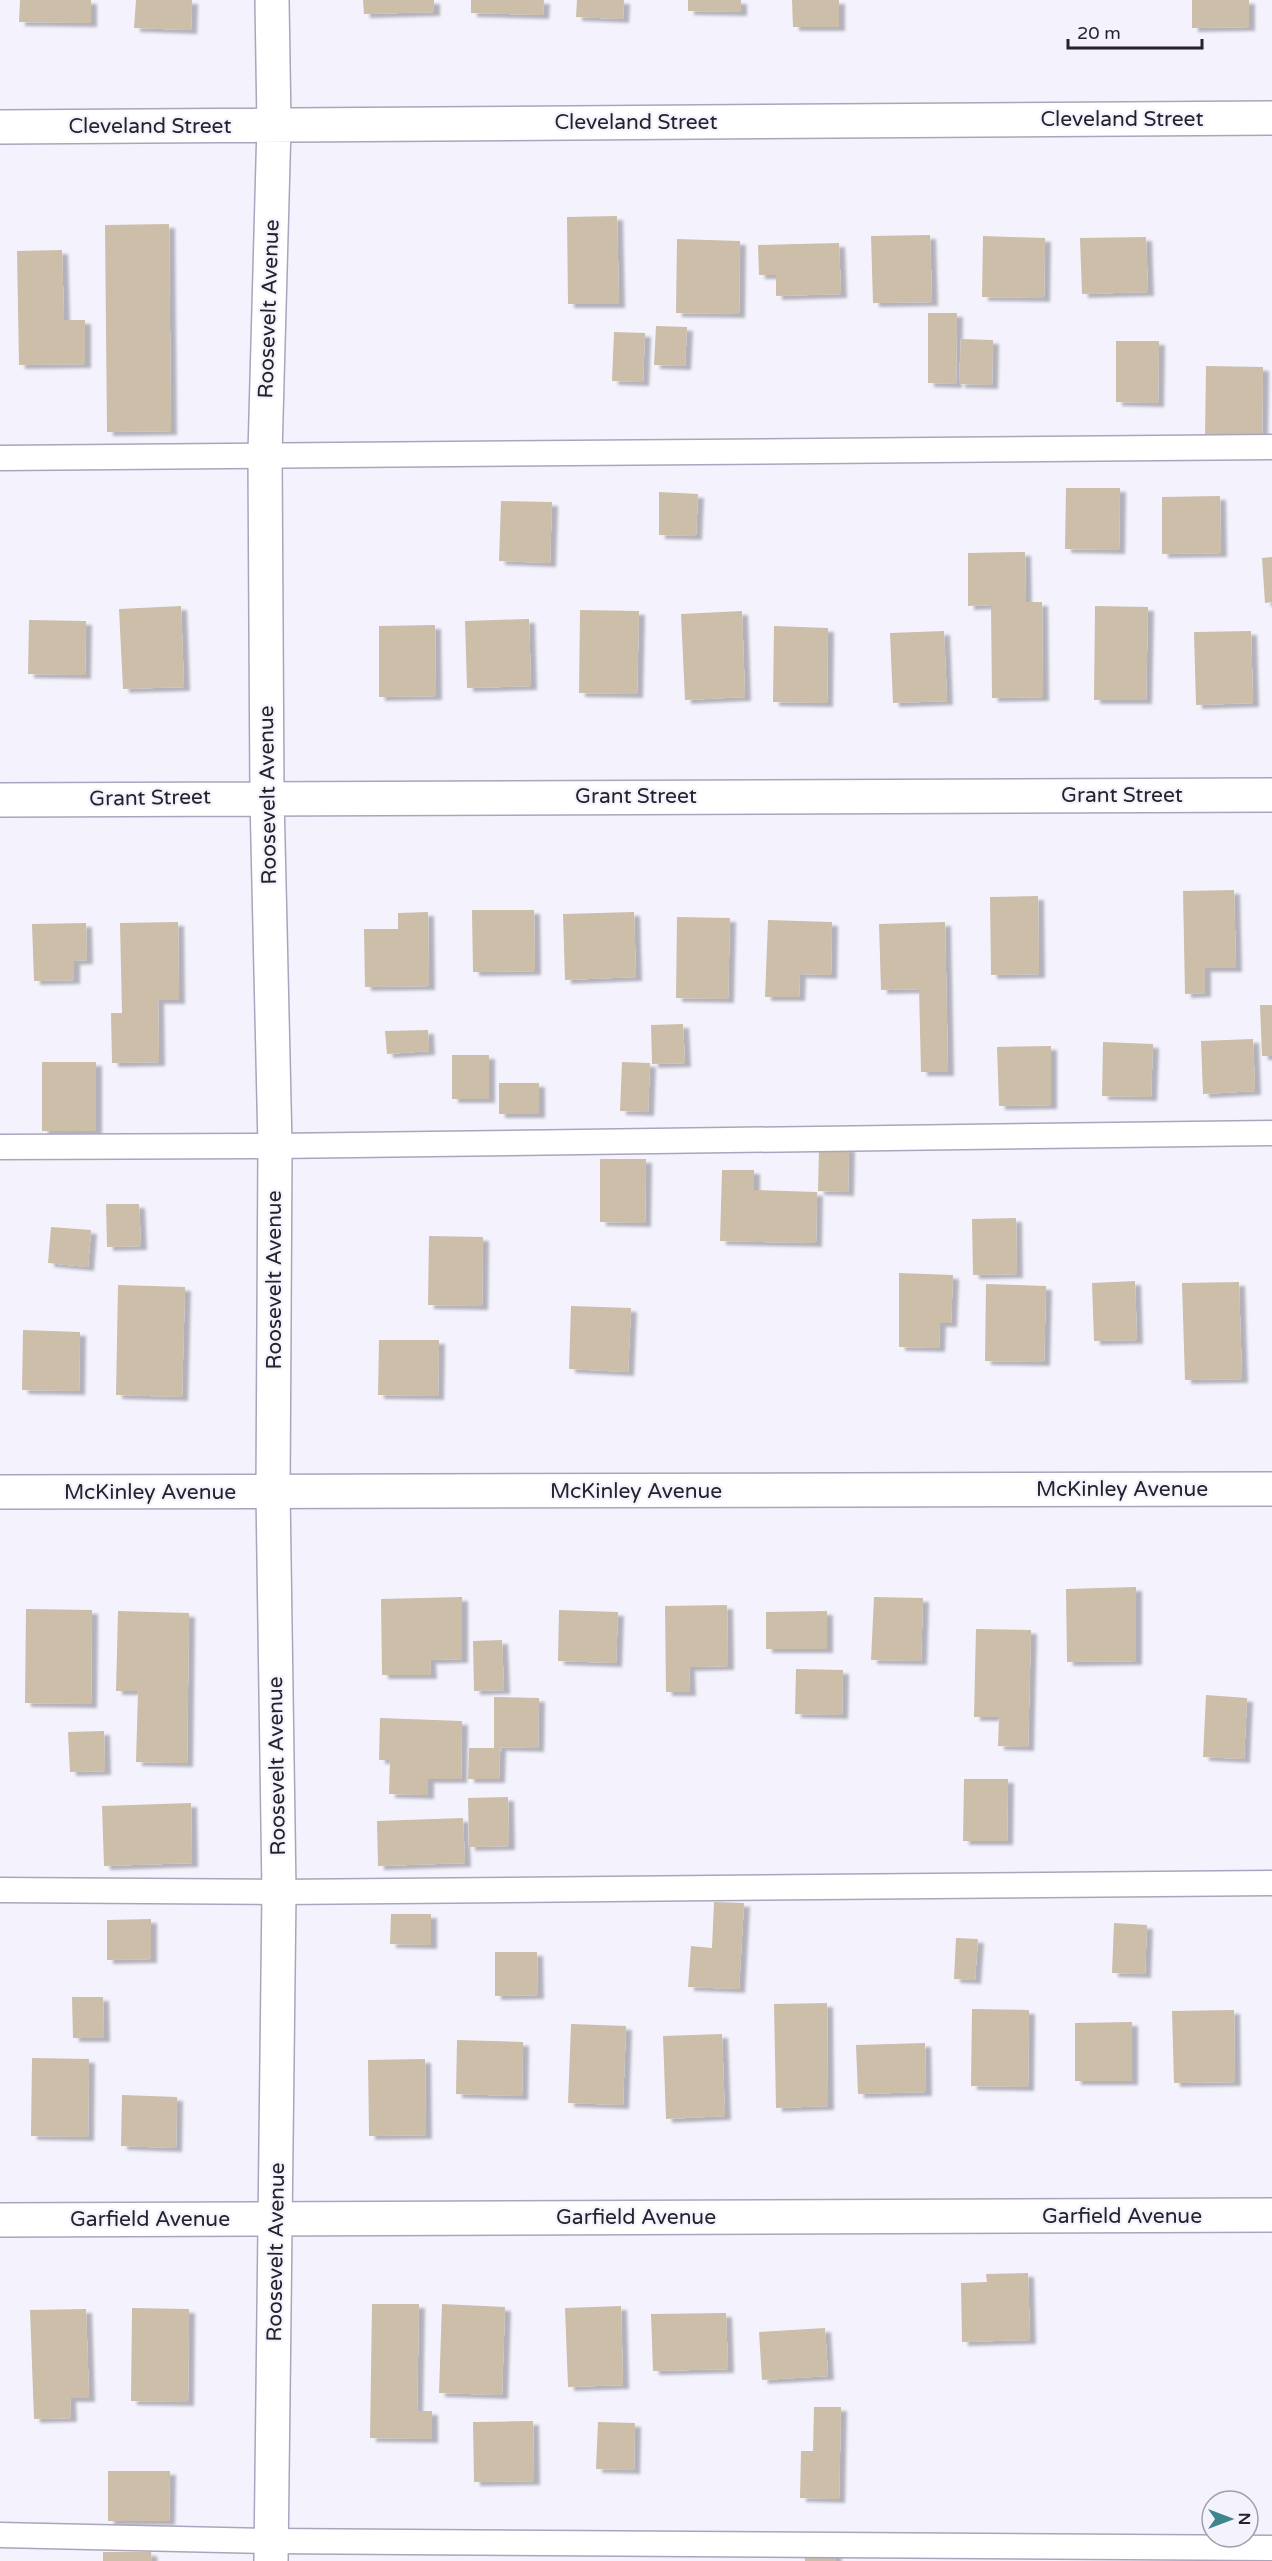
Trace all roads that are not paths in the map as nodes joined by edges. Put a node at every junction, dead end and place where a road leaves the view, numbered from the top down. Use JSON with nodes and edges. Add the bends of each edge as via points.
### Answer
{"nodes":[{"id":1,"x":272,"y":0,"type":"edge"},
{"id":2,"x":1272,"y":118,"type":"edge"},
{"id":3,"x":274,"y":125,"type":"junction"},
{"id":4,"x":0,"y":127,"type":"edge"},
{"id":5,"x":1272,"y":447,"type":"edge"},
{"id":6,"x":265,"y":454,"type":"junction"},
{"id":7,"x":0,"y":458,"type":"edge"},
{"id":8,"x":1272,"y":795,"type":"edge"},
{"id":9,"x":267,"y":797,"type":"junction"},
{"id":10,"x":0,"y":800,"type":"edge"},
{"id":11,"x":1272,"y":1133,"type":"edge"},
{"id":12,"x":275,"y":1146,"type":"junction"},
{"id":13,"x":0,"y":1147,"type":"edge"},
{"id":14,"x":1272,"y":1489,"type":"edge"},
{"id":15,"x":0,"y":1492,"type":"edge"},
{"id":16,"x":273,"y":1492,"type":"junction"},
{"id":17,"x":1272,"y":1883,"type":"edge"},
{"id":18,"x":0,"y":1890,"type":"edge"},
{"id":19,"x":279,"y":1892,"type":"junction"},
{"id":20,"x":1272,"y":2215,"type":"edge"},
{"id":21,"x":276,"y":2218,"type":"junction"},
{"id":22,"x":0,"y":2220,"type":"edge"},
{"id":23,"x":0,"y":2535,"type":"edge"},
{"id":24,"x":1272,"y":2548,"type":"edge"},
{"id":25,"x":271,"y":2551,"type":"edge"}],
"edges":[{"from":1,"to":3,"type":"street","name":"Roosevelt Avenue"},
{"from":2,"to":3,"type":"street","name":"Cleveland Street"},
{"from":3,"to":4,"type":"street","name":"Cleveland Street"},
{"from":3,"to":6,"type":"street","name":"Roosevelt Avenue"},
{"from":5,"to":6,"type":"lane"},
{"from":6,"to":7,"type":"lane"},
{"from":6,"to":9,"type":"street","name":"Roosevelt Avenue"},
{"from":8,"to":9,"type":"street","name":"Grant Street"},
{"from":9,"to":10,"type":"street","name":"Grant Street"},
{"from":9,"to":12,"type":"street","name":"Roosevelt Avenue"},
{"from":11,"to":12,"type":"lane"},
{"from":12,"to":13,"type":"lane"},
{"from":12,"to":16,"type":"street","name":"Roosevelt Avenue"},
{"from":14,"to":16,"type":"street","name":"McKinley Avenue"},
{"from":15,"to":16,"type":"street","name":"McKinley Avenue"},
{"from":16,"to":19,"type":"street","name":"Roosevelt Avenue"},
{"from":17,"to":19,"type":"lane"},
{"from":18,"to":19,"type":"lane"},
{"from":19,"to":21,"type":"street","name":"Roosevelt Avenue"},
{"from":20,"to":21,"type":"street","name":"Garfield Avenue"},
{"from":21,"to":22,"type":"street","name":"Garfield Avenue"},
{"from":21,"to":25,"type":"street","name":"Roosevelt Avenue"},
{"from":23,"to":25,"type":"lane"},
{"from":24,"to":25,"type":"lane"}]}
